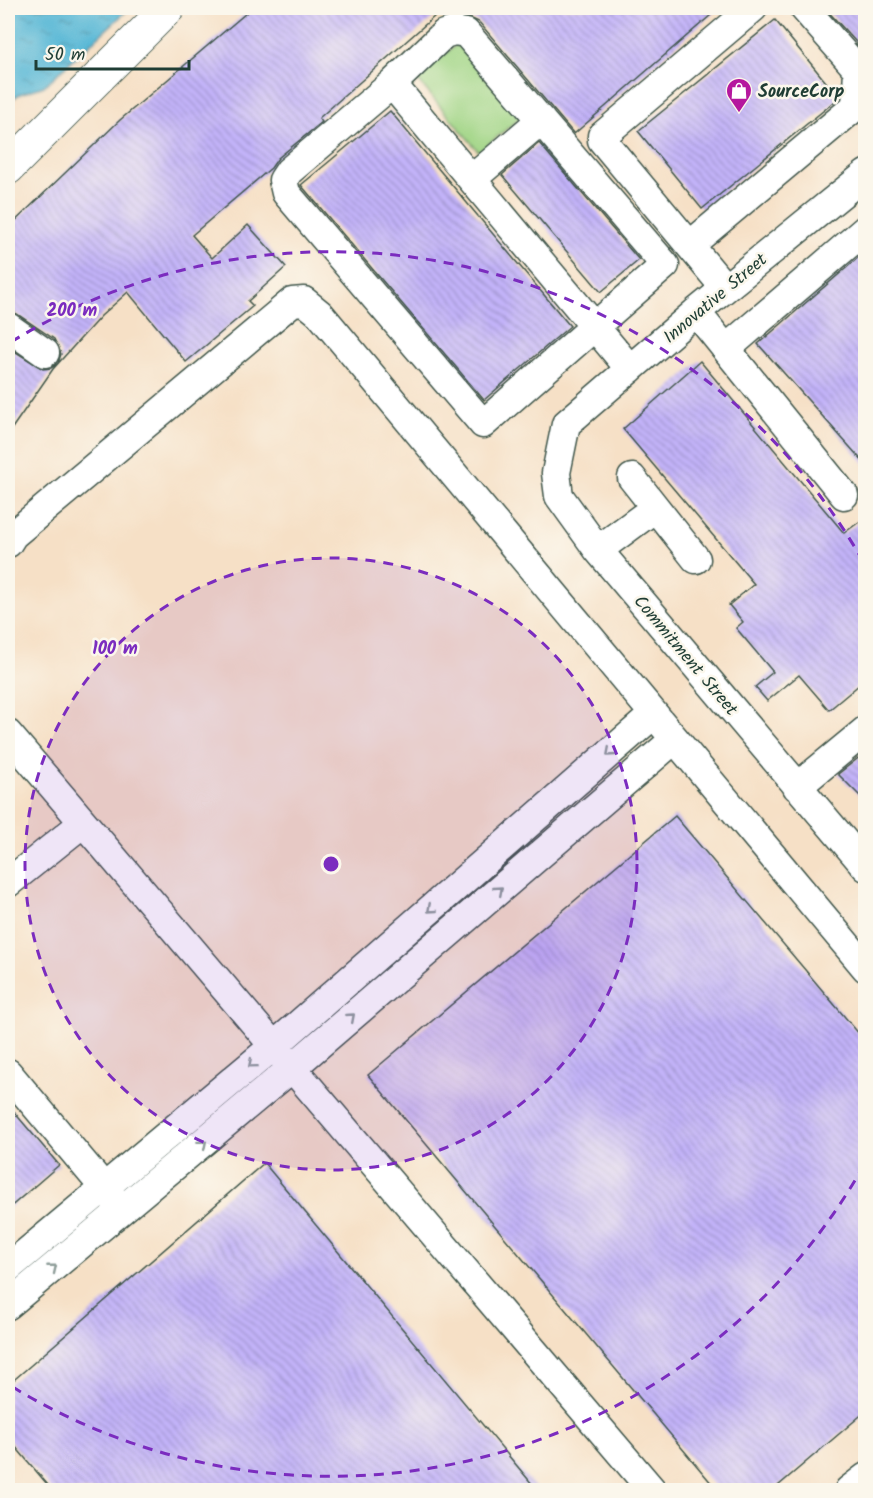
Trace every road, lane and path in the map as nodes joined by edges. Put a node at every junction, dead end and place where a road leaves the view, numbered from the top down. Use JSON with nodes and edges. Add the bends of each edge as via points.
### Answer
{"nodes":[{"id":1,"x":168,"y":8,"type":"edge"},
{"id":2,"x":753,"y":8,"type":"edge"},
{"id":3,"x":804,"y":8,"type":"edge"},
{"id":4,"x":392,"y":84,"type":"junction"},
{"id":5,"x":541,"y":120,"type":"junction"},
{"id":6,"x":8,"y":168,"type":"edge"},
{"id":7,"x":866,"y":174,"type":"edge"},
{"id":8,"x":472,"y":180,"type":"junction"},
{"id":9,"x":866,"y":230,"type":"edge"},
{"id":10,"x":690,"y":245,"type":"junction"},
{"id":11,"x":725,"y":288,"type":"junction"},
{"id":12,"x":696,"y":312,"type":"junction"},
{"id":13,"x":8,"y":327,"type":"edge"},
{"id":14,"x":594,"y":327,"type":"junction"},
{"id":15,"x":726,"y":349,"type":"junction"},
{"id":16,"x":45,"y":353,"type":"dead end"},
{"id":17,"x":630,"y":369,"type":"junction"},
{"id":18,"x":566,"y":424,"type":"joint"},
{"id":19,"x":632,"y":478,"type":"dead end"},
{"id":20,"x":844,"y":495,"type":"dead end"},
{"id":21,"x":655,"y":508,"type":"junction"},
{"id":22,"x":8,"y":543,"type":"edge"},
{"id":23,"x":598,"y":550,"type":"junction"},
{"id":24,"x":696,"y":559,"type":"dead end"},
{"id":25,"x":654,"y":714,"type":"junction"},
{"id":26,"x":866,"y":730,"type":"edge"},
{"id":27,"x":8,"y":734,"type":"edge"},
{"id":28,"x":675,"y":739,"type":"junction"},
{"id":29,"x":797,"y":787,"type":"junction"},
{"id":30,"x":83,"y":823,"type":"junction"},
{"id":31,"x":865,"y":866,"type":"edge"},
{"id":32,"x":8,"y":883,"type":"edge"},
{"id":33,"x":866,"y":968,"type":"edge"},
{"id":34,"x":275,"y":1045,"type":"junction"},
{"id":35,"x":294,"y":1067,"type":"junction"},
{"id":36,"x":8,"y":1073,"type":"edge"},
{"id":37,"x":104,"y":1189,"type":"junction"},
{"id":38,"x":123,"y":1211,"type":"junction"},
{"id":39,"x":8,"y":1268,"type":"edge"},
{"id":40,"x":8,"y":1305,"type":"edge"},
{"id":41,"x":866,"y":1477,"type":"edge"},
{"id":42,"x":652,"y":1491,"type":"edge"},
{"id":43,"x":849,"y":1491,"type":"edge"}],
"edges":[{"from":1,"to":6,"type":"main road"},
{"from":2,"to":10,"type":"street","via":[[602,136],[604,145]]},
{"from":3,"to":10,"type":"street","via":[[858,70],[856,106]]},
{"from":4,"to":5,"type":"street","via":[[444,34],[466,33]]},
{"from":4,"to":8,"type":"street"},
{"from":4,"to":14,"type":"street","via":[[289,171],[283,180],[286,193],[483,424]]},
{"from":5,"to":8,"type":"street"},
{"from":5,"to":14,"type":"street","via":[[665,265]]},
{"from":7,"to":11,"type":"street","name":"Innovative Street"},
{"from":8,"to":14,"type":"street"},
{"from":9,"to":15,"type":"street"},
{"from":10,"to":11,"type":"street"},
{"from":11,"to":12,"type":"street","name":"Innovative Street"},
{"from":12,"to":15,"type":"street"},
{"from":12,"to":17,"type":"street","name":"Innovative Street"},
{"from":13,"to":16,"type":"street"},
{"from":14,"to":17,"type":"street"},
{"from":15,"to":20,"type":"street"},
{"from":17,"to":18,"type":"street","name":"Innovative Street"},
{"from":18,"to":23,"type":"street","name":"Commitment Street","via":[[556,472],[559,496]]},
{"from":19,"to":21,"type":"street"},
{"from":21,"to":23,"type":"street"},
{"from":21,"to":24,"type":"street"},
{"from":22,"to":25,"type":"street","via":[[292,302],[304,301],[320,314]]},
{"from":23,"to":29,"type":"street","name":"Commitment Street"},
{"from":25,"to":28,"type":"street"},
{"from":25,"to":34,"type":"street","one_way":true},
{"from":26,"to":29,"type":"street"},
{"from":27,"to":30,"type":"street"},
{"from":28,"to":33,"type":"street"},
{"from":35,"to":28,"type":"street","one_way":true},
{"from":29,"to":31,"type":"street","name":"Commitment Street"},
{"from":30,"to":32,"type":"street"},
{"from":30,"to":34,"type":"street"},
{"from":34,"to":35,"type":"street"},
{"from":34,"to":37,"type":"street","one_way":true},
{"from":38,"to":35,"type":"street","one_way":true},
{"from":35,"to":42,"type":"street"},
{"from":36,"to":37,"type":"street"},
{"from":37,"to":38,"type":"street"},
{"from":37,"to":39,"type":"street"},
{"from":40,"to":38,"type":"street","one_way":true},
{"from":41,"to":43,"type":"street"}]}
